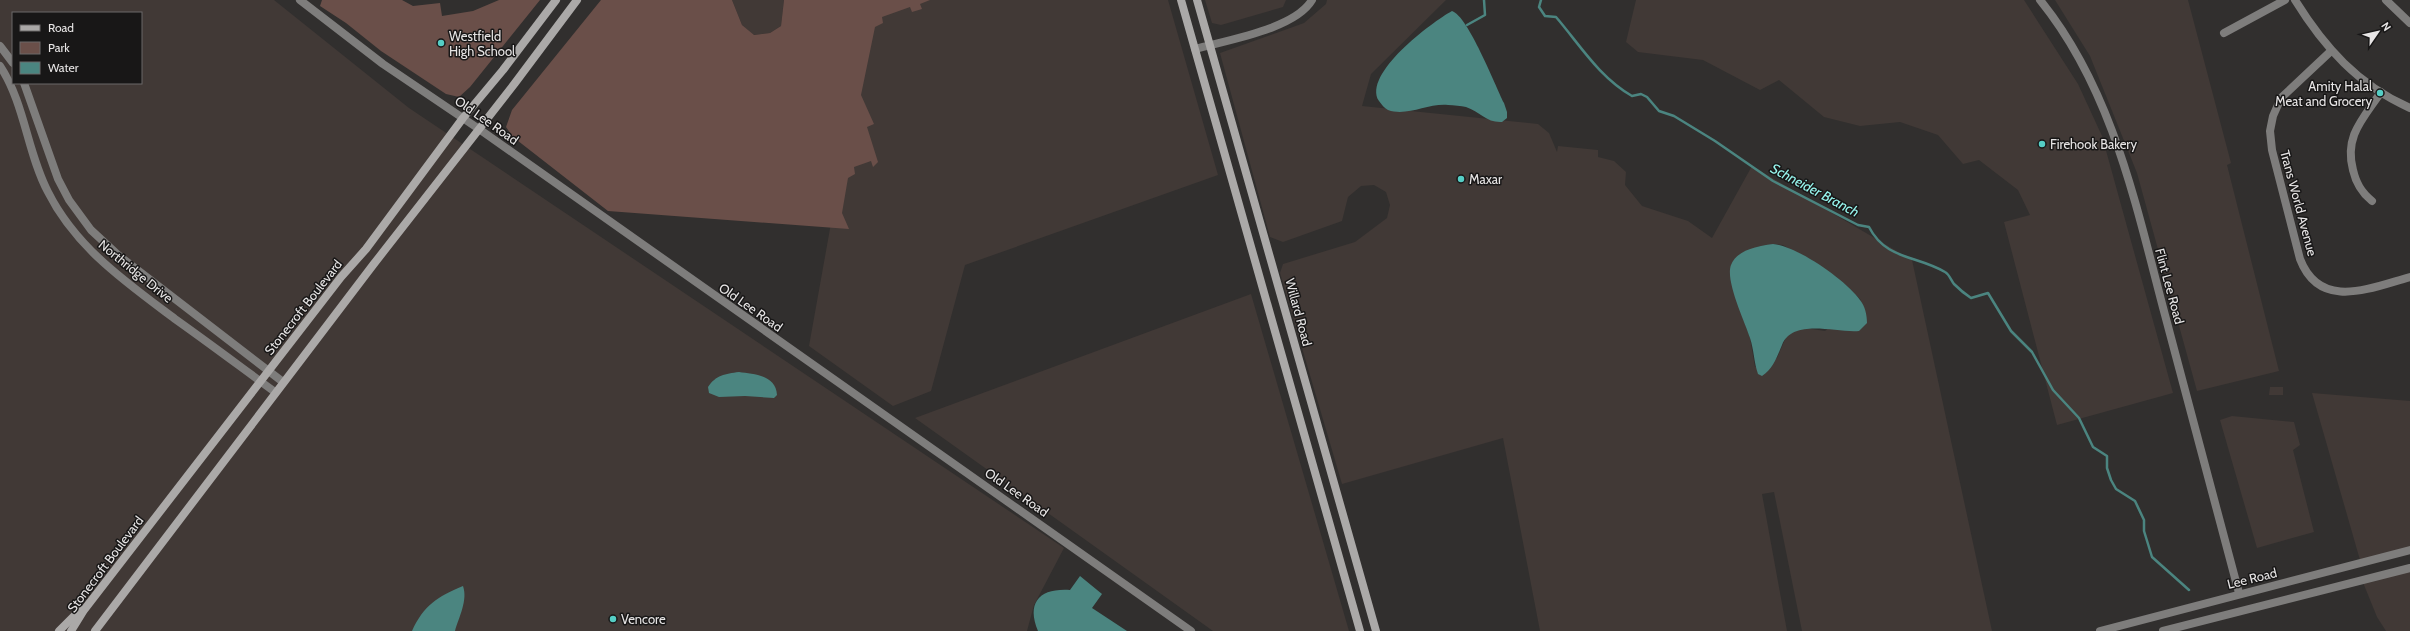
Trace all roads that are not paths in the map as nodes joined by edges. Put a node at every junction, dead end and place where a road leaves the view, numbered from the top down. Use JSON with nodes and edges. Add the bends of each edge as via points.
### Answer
{"nodes":[{"id":1,"x":300,"y":0,"type":"edge"},
{"id":2,"x":556,"y":0,"type":"edge"},
{"id":3,"x":577,"y":0,"type":"edge"},
{"id":4,"x":1181,"y":0,"type":"edge"},
{"id":5,"x":1197,"y":0,"type":"edge"},
{"id":6,"x":1312,"y":0,"type":"edge"},
{"id":7,"x":2040,"y":0,"type":"edge"},
{"id":8,"x":2285,"y":0,"type":"edge"},
{"id":9,"x":2295,"y":0,"type":"edge"},
{"id":10,"x":2386,"y":0,"type":"edge"},
{"id":11,"x":2410,"y":22,"type":"edge"},
{"id":12,"x":2224,"y":33,"type":"dead end"},
{"id":13,"x":1211,"y":45,"type":"junction"},
{"id":14,"x":0,"y":46,"type":"edge"},
{"id":15,"x":1195,"y":49,"type":"junction"},
{"id":16,"x":2331,"y":51,"type":"junction"},
{"id":17,"x":12,"y":62,"type":"edge"},
{"id":18,"x":0,"y":66,"type":"edge"},
{"id":19,"x":24,"y":84,"type":"edge"},
{"id":20,"x":2381,"y":92,"type":"junction"},
{"id":21,"x":2410,"y":108,"type":"edge"},
{"id":22,"x":463,"y":118,"type":"junction"},
{"id":23,"x":479,"y":128,"type":"junction"},
{"id":24,"x":2372,"y":201,"type":"dead end"},
{"id":25,"x":2410,"y":277,"type":"edge"},
{"id":26,"x":268,"y":371,"type":"junction"},
{"id":27,"x":261,"y":381,"type":"junction"},
{"id":28,"x":283,"y":382,"type":"junction"},
{"id":29,"x":275,"y":392,"type":"junction"},
{"id":30,"x":2410,"y":550,"type":"edge"},
{"id":31,"x":2410,"y":568,"type":"edge"},
{"id":32,"x":105,"y":583,"type":"junction"},
{"id":33,"x":2239,"y":593,"type":"junction"},
{"id":34,"x":120,"y":596,"type":"junction"},
{"id":35,"x":59,"y":631,"type":"edge"},
{"id":36,"x":71,"y":631,"type":"edge"},
{"id":37,"x":95,"y":631,"type":"edge"},
{"id":38,"x":101,"y":631,"type":"edge"},
{"id":39,"x":1191,"y":631,"type":"edge"},
{"id":40,"x":1360,"y":631,"type":"edge"},
{"id":41,"x":1376,"y":631,"type":"edge"},
{"id":42,"x":2100,"y":631,"type":"edge"},
{"id":43,"x":2163,"y":631,"type":"edge"}],
"edges":[{"from":1,"to":22,"type":"street","name":"Old Lee Road","via":[[362,49]]},
{"from":2,"to":22,"type":"main road","name":"Stonecroft Boulevard"},
{"from":3,"to":23,"type":"main road"},
{"from":4,"to":15,"type":"main road"},
{"from":5,"to":13,"type":"main road","name":"Willard Road"},
{"from":6,"to":13,"type":"street","via":[[1302,12],[1284,23]]},
{"from":7,"to":33,"type":"street","name":"Flint Lee Road","via":[[2088,77],[2121,155]]},
{"from":8,"to":12,"type":"street"},
{"from":9,"to":16,"type":"street"},
{"from":10,"to":11,"type":"street"},
{"from":13,"to":15,"type":"street"},
{"from":13,"to":41,"type":"main road","name":"Willard Road"},
{"from":14,"to":17,"type":"street"},
{"from":15,"to":40,"type":"main road"},
{"from":16,"to":20,"type":"street","via":[[2347,68]]},
{"from":16,"to":25,"type":"street","name":"Trans World Avenue","via":[[2281,98],[2270,131],[2272,150],[2300,259],[2314,282],[2337,292],[2353,291]]},
{"from":18,"to":27,"type":"street","name":"Northridge Drive","via":[[10,80],[34,160],[48,193],[76,235],[119,277]]},
{"from":19,"to":26,"type":"street","name":"Northridge Drive","via":[[58,179],[69,200],[91,230],[118,255]]},
{"from":20,"to":21,"type":"street"},
{"from":20,"to":24,"type":"street","via":[[2353,134],[2349,148],[2355,180]]},
{"from":22,"to":23,"type":"street","name":"Old Lee Road"},
{"from":22,"to":26,"type":"main road","name":"Stonecroft Boulevard","via":[[366,249]]},
{"from":23,"to":28,"type":"main road"},
{"from":23,"to":39,"type":"street","name":"Old Lee Road"},
{"from":26,"to":27,"type":"main road","name":"Stonecroft Boulevard"},
{"from":26,"to":28,"type":"street","name":"Northridge Drive"},
{"from":27,"to":29,"type":"street","name":"Northridge Drive"},
{"from":27,"to":32,"type":"main road","name":"Stonecroft Boulevard"},
{"from":28,"to":29,"type":"main road"},
{"from":29,"to":34,"type":"main road"},
{"from":30,"to":33,"type":"street","name":"Lee Road"},
{"from":31,"to":43,"type":"street"},
{"from":32,"to":35,"type":"main road"},
{"from":32,"to":36,"type":"main road","name":"Stonecroft Boulevard"},
{"from":33,"to":42,"type":"street","name":"Lee Road"},
{"from":34,"to":37,"type":"main road"},
{"from":34,"to":38,"type":"main road"}]}
